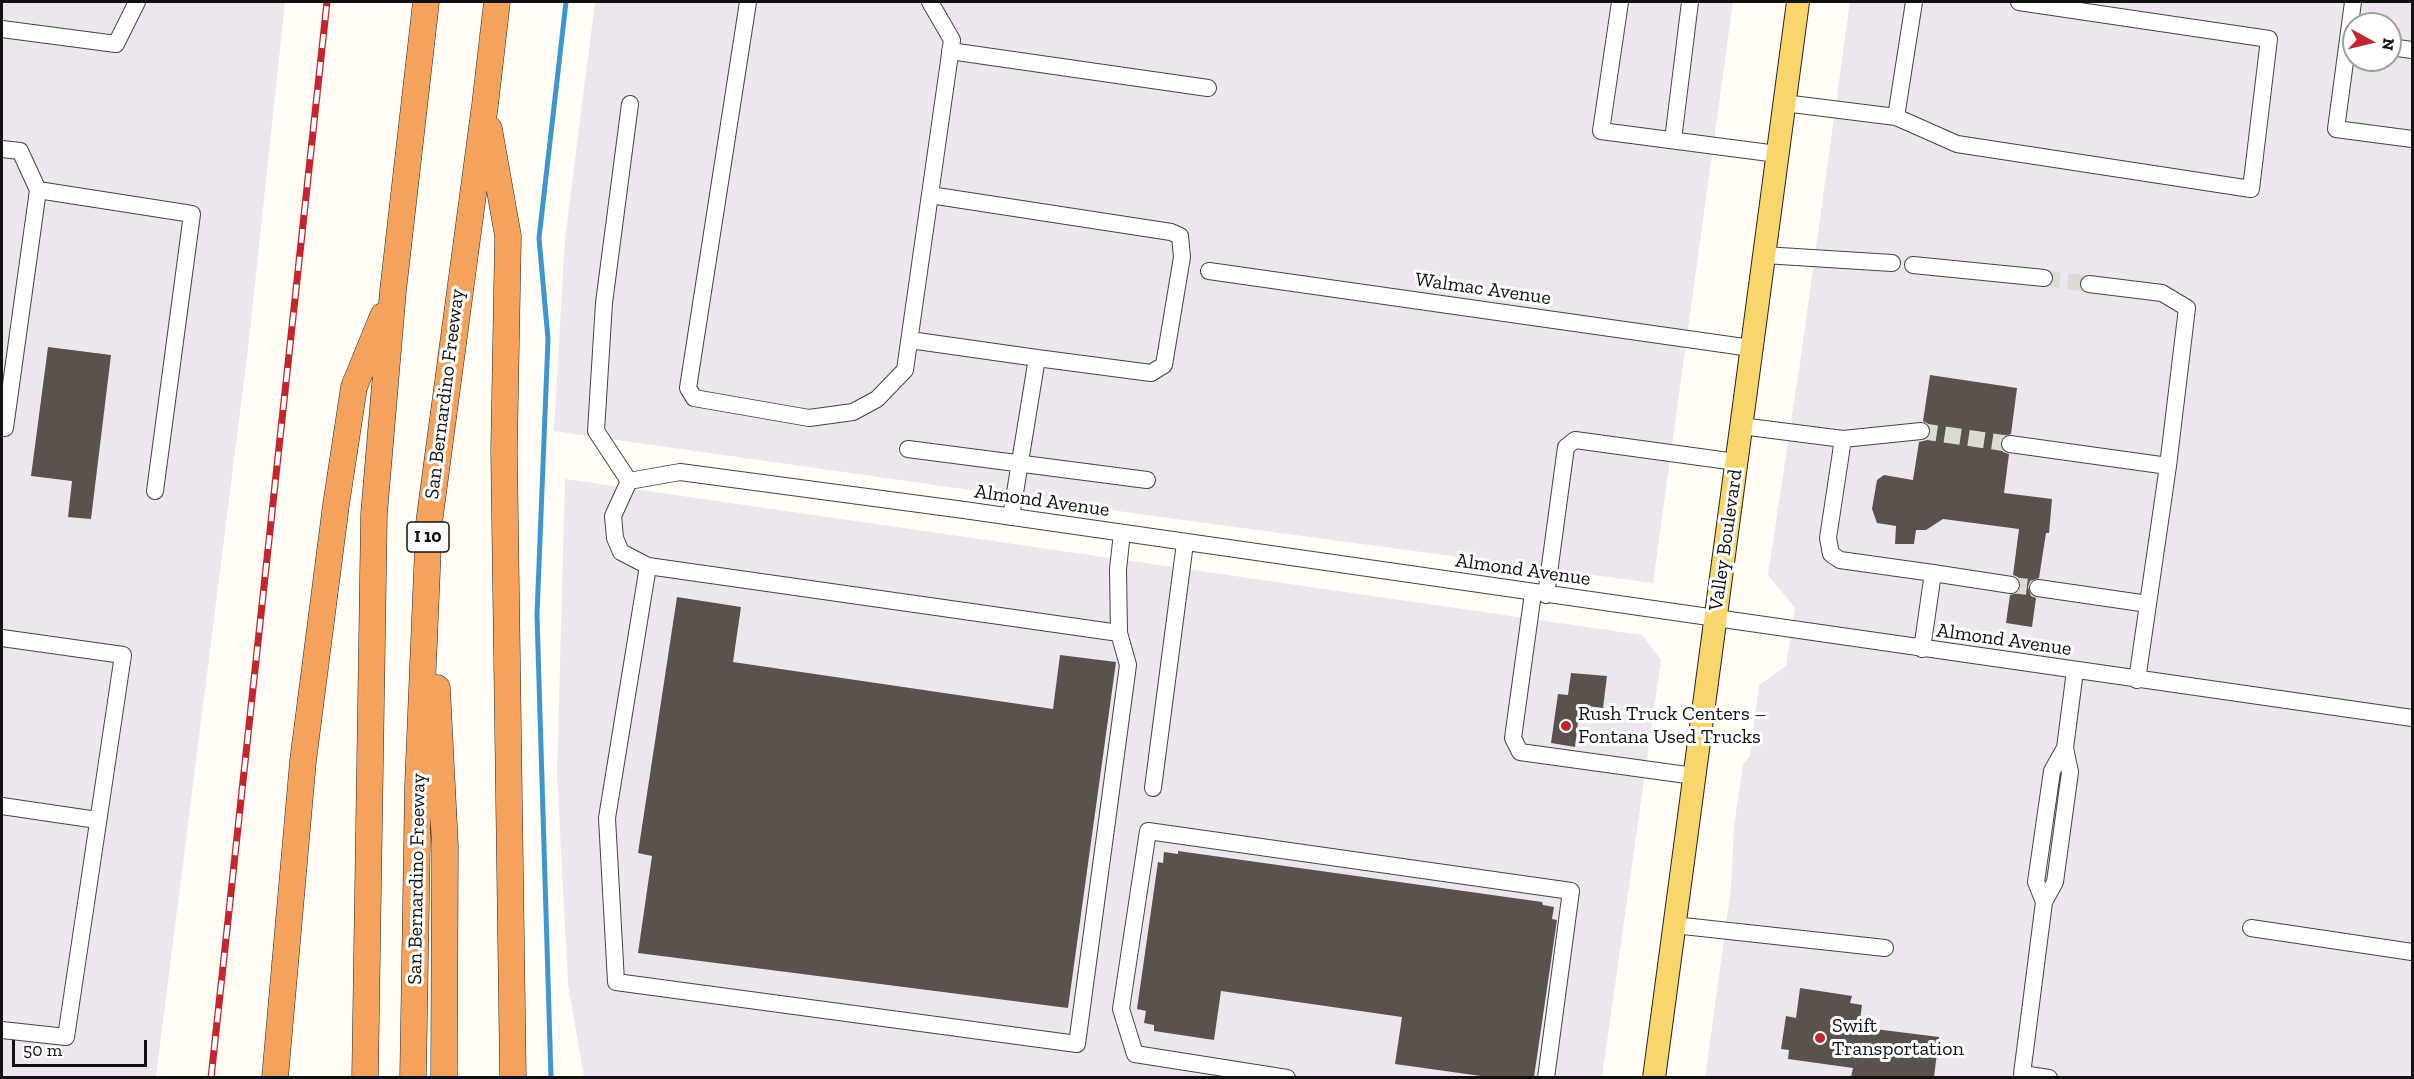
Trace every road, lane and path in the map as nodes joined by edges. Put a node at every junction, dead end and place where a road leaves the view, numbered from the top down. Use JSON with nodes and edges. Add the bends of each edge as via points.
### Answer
{"nodes":[{"id":1,"x":137,"y":2,"type":"edge"},
{"id":2,"x":426,"y":2,"type":"edge"},
{"id":3,"x":497,"y":2,"type":"edge"},
{"id":4,"x":748,"y":2,"type":"edge"},
{"id":5,"x":930,"y":2,"type":"edge"},
{"id":6,"x":1620,"y":2,"type":"edge"},
{"id":7,"x":1690,"y":2,"type":"edge"},
{"id":8,"x":1798,"y":2,"type":"edge"},
{"id":9,"x":1914,"y":2,"type":"edge"},
{"id":10,"x":2019,"y":2,"type":"edge"},
{"id":11,"x":2,"y":29,"type":"edge"},
{"id":12,"x":950,"y":51,"type":"junction"},
{"id":13,"x":2346,"y":72,"type":"edge"},
{"id":14,"x":1208,"y":88,"type":"dead end"},
{"id":15,"x":1784,"y":103,"type":"junction"},
{"id":16,"x":630,"y":104,"type":"dead end"},
{"id":17,"x":485,"y":105,"type":"junction"},
{"id":18,"x":1896,"y":117,"type":"junction"},
{"id":19,"x":2412,"y":139,"type":"edge"},
{"id":20,"x":1673,"y":140,"type":"junction"},
{"id":21,"x":2,"y":149,"type":"edge"},
{"id":22,"x":1777,"y":154,"type":"junction"},
{"id":23,"x":38,"y":190,"type":"junction"},
{"id":24,"x":930,"y":195,"type":"junction"},
{"id":25,"x":1764,"y":255,"type":"junction"},
{"id":26,"x":1892,"y":263,"type":"dead end"},
{"id":27,"x":1912,"y":265,"type":"dead end"},
{"id":28,"x":1209,"y":271,"type":"dead end"},
{"id":29,"x":2044,"y":278,"type":"tunnel mouth"},
{"id":30,"x":2089,"y":284,"type":"tunnel mouth"},
{"id":31,"x":393,"y":291,"type":"junction"},
{"id":32,"x":910,"y":340,"type":"junction"},
{"id":33,"x":1751,"y":348,"type":"junction"},
{"id":34,"x":1037,"y":358,"type":"junction"},
{"id":35,"x":1741,"y":426,"type":"junction"},
{"id":36,"x":2,"y":428,"type":"edge"},
{"id":37,"x":1921,"y":431,"type":"tunnel mouth"},
{"id":38,"x":1843,"y":439,"type":"junction"},
{"id":39,"x":2010,"y":444,"type":"tunnel mouth"},
{"id":40,"x":908,"y":449,"type":"dead end"},
{"id":41,"x":1736,"y":462,"type":"junction"},
{"id":42,"x":1020,"y":464,"type":"junction"},
{"id":43,"x":2168,"y":466,"type":"junction"},
{"id":44,"x":1147,"y":480,"type":"dead end"},
{"id":45,"x":628,"y":481,"type":"junction"},
{"id":46,"x":155,"y":491,"type":"dead end"},
{"id":47,"x":1011,"y":517,"type":"junction"},
{"id":48,"x":429,"y":523,"type":"junction"},
{"id":49,"x":1122,"y":533,"type":"junction"},
{"id":50,"x":1185,"y":543,"type":"junction"},
{"id":51,"x":648,"y":566,"type":"junction"},
{"id":52,"x":1933,"y":573,"type":"junction"},
{"id":53,"x":2012,"y":585,"type":"tunnel mouth"},
{"id":54,"x":2038,"y":588,"type":"tunnel mouth"},
{"id":55,"x":1540,"y":594,"type":"junction"},
{"id":56,"x":2148,"y":604,"type":"junction"},
{"id":57,"x":1715,"y":619,"type":"junction"},
{"id":58,"x":1119,"y":633,"type":"junction"},
{"id":59,"x":2,"y":638,"type":"edge"},
{"id":60,"x":1922,"y":649,"type":"junction"},
{"id":61,"x":2075,"y":671,"type":"junction"},
{"id":62,"x":2137,"y":680,"type":"junction"},
{"id":63,"x":2412,"y":718,"type":"edge"},
{"id":64,"x":1694,"y":776,"type":"junction"},
{"id":65,"x":1153,"y":788,"type":"dead end"},
{"id":66,"x":2,"y":806,"type":"edge"},
{"id":67,"x":97,"y":820,"type":"junction"},
{"id":68,"x":1674,"y":925,"type":"junction"},
{"id":69,"x":2251,"y":928,"type":"dead end"},
{"id":70,"x":1885,"y":948,"type":"dead end"},
{"id":71,"x":2412,"y":952,"type":"edge"},
{"id":72,"x":2,"y":1030,"type":"edge"},
{"id":73,"x":275,"y":1077,"type":"edge"},
{"id":74,"x":365,"y":1077,"type":"edge"},
{"id":75,"x":413,"y":1077,"type":"edge"},
{"id":76,"x":444,"y":1077,"type":"edge"},
{"id":77,"x":513,"y":1077,"type":"edge"},
{"id":78,"x":1287,"y":1077,"type":"edge"},
{"id":79,"x":1546,"y":1077,"type":"edge"},
{"id":80,"x":1654,"y":1077,"type":"edge"},
{"id":81,"x":2049,"y":1077,"type":"edge"}],
"edges":[{"from":1,"to":11,"type":"street","via":[[116,44]]},
{"from":2,"to":31,"type":"highway"},
{"from":3,"to":17,"type":"highway","name":"San Bernardino Freeway","number":"I 10"},
{"from":4,"to":32,"type":"street","via":[[688,388],[694,398],[809,418],[853,412],[877,399],[905,370]]},
{"from":5,"to":12,"type":"street","via":[[952,40]]},
{"from":6,"to":20,"type":"street","via":[[1601,131]]},
{"from":7,"to":20,"type":"street"},
{"from":8,"to":15,"type":"main road","name":"Valley Boulevard"},
{"from":9,"to":18,"type":"street"},
{"from":10,"to":18,"type":"street","via":[[2269,39],[2251,189],[1957,144]]},
{"from":12,"to":14,"type":"street"},
{"from":12,"to":24,"type":"street"},
{"from":13,"to":19,"type":"street","via":[[2336,129]]},
{"from":15,"to":18,"type":"street"},
{"from":15,"to":22,"type":"main road","name":"Valley Boulevard"},
{"from":16,"to":45,"type":"street","via":[[604,303],[596,430]]},
{"from":17,"to":48,"type":"highway","name":"San Bernardino Freeway","number":"I 10"},
{"from":17,"to":77,"type":"highway","via":[[508,236],[504,450]]},
{"from":20,"to":22,"type":"street"},
{"from":21,"to":23,"type":"street","via":[[20,151]]},
{"from":22,"to":25,"type":"main road","name":"Valley Boulevard"},
{"from":23,"to":36,"type":"street"},
{"from":23,"to":46,"type":"street","via":[[192,214]]},
{"from":24,"to":32,"type":"street"},
{"from":24,"to":34,"type":"street","via":[[1180,236],[1182,257],[1164,364],[1151,373]]},
{"from":25,"to":26,"type":"street"},
{"from":25,"to":33,"type":"main road","name":"Valley Boulevard"},
{"from":27,"to":29,"type":"street"},
{"from":28,"to":33,"type":"street","name":"Walmac Avenue"},
{"from":30,"to":43,"type":"street","via":[[2162,293],[2187,308]]},
{"from":31,"to":73,"type":"highway","via":[[354,387],[336,505],[303,761]]},
{"from":31,"to":74,"type":"highway","via":[[374,514]]},
{"from":32,"to":34,"type":"street"},
{"from":33,"to":35,"type":"main road","name":"Valley Boulevard"},
{"from":34,"to":42,"type":"street"},
{"from":35,"to":38,"type":"street"},
{"from":35,"to":41,"type":"main road","name":"Valley Boulevard"},
{"from":37,"to":38,"type":"street"},
{"from":38,"to":52,"type":"street","via":[[1828,538],[1831,554],[1840,560]]},
{"from":39,"to":43,"type":"street"},
{"from":40,"to":42,"type":"street"},
{"from":41,"to":55,"type":"street","via":[[1575,440],[1566,447]]},
{"from":41,"to":57,"type":"main road","name":"Valley Boulevard"},
{"from":42,"to":44,"type":"street"},
{"from":42,"to":47,"type":"street"},
{"from":43,"to":56,"type":"street"},
{"from":45,"to":47,"type":"street","name":"Almond Avenue","via":[[680,472]]},
{"from":45,"to":51,"type":"street","via":[[613,516],[615,538],[621,552]]},
{"from":47,"to":49,"type":"street","name":"Almond Avenue"},
{"from":48,"to":75,"type":"highway","name":"San Bernardino Freeway","number":"I 10","via":[[418,784]]},
{"from":48,"to":76,"type":"highway","via":[[445,846]]},
{"from":49,"to":50,"type":"street","name":"Almond Avenue"},
{"from":49,"to":58,"type":"street"},
{"from":50,"to":55,"type":"street","name":"Almond Avenue"},
{"from":50,"to":65,"type":"street"},
{"from":51,"to":58,"type":"street"},
{"from":51,"to":58,"type":"street","via":[[608,818],[616,982],[1077,1044],[1128,665]]},
{"from":52,"to":53,"type":"street"},
{"from":52,"to":60,"type":"street"},
{"from":54,"to":56,"type":"street"},
{"from":55,"to":57,"type":"street","name":"Almond Avenue"},
{"from":55,"to":64,"type":"street","via":[[1513,738],[1520,752]]},
{"from":56,"to":62,"type":"street"},
{"from":57,"to":60,"type":"street","name":"Almond Avenue"},
{"from":57,"to":64,"type":"main road","name":"Valley Boulevard"},
{"from":59,"to":67,"type":"street","via":[[123,655]]},
{"from":60,"to":61,"type":"street","name":"Almond Avenue"},
{"from":61,"to":62,"type":"street","name":"Almond Avenue"},
{"from":61,"to":81,"type":"street","via":[[2065,748],[2070,772],[2055,882],[2044,902],[2022,1074]]},
{"from":62,"to":63,"type":"street","name":"Almond Avenue"},
{"from":64,"to":68,"type":"main road","name":"Valley Boulevard"},
{"from":66,"to":67,"type":"street"},
{"from":67,"to":72,"type":"street","via":[[66,1037]]},
{"from":68,"to":70,"type":"street"},
{"from":68,"to":80,"type":"main road","name":"Valley Boulevard"},
{"from":69,"to":71,"type":"street"},
{"from":78,"to":79,"type":"street","via":[[1136,1054],[1121,1009],[1148,831],[1571,891]]}]}
